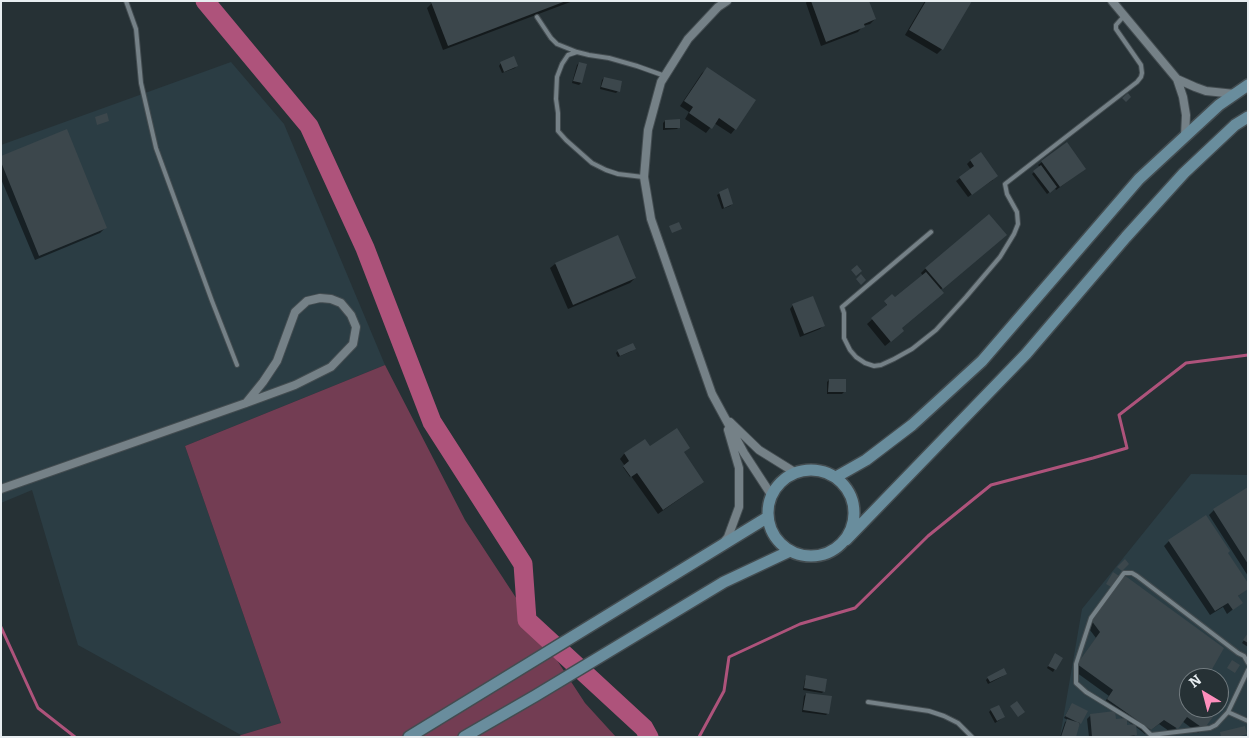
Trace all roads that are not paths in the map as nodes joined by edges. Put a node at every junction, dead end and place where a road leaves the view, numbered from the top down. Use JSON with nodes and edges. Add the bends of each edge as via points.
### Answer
{"nodes":[{"id":1,"x":126,"y":1,"type":"edge"},
{"id":2,"x":727,"y":1,"type":"edge"},
{"id":3,"x":1112,"y":1,"type":"edge"},
{"id":4,"x":1124,"y":16,"type":"junction"},
{"id":5,"x":537,"y":18,"type":"dead end"},
{"id":6,"x":577,"y":52,"type":"junction"},
{"id":7,"x":665,"y":76,"type":"junction"},
{"id":8,"x":1177,"y":79,"type":"junction"},
{"id":9,"x":1248,"y":85,"type":"edge"},
{"id":10,"x":1235,"y":94,"type":"junction"},
{"id":11,"x":1248,"y":117,"type":"edge"},
{"id":12,"x":1185,"y":136,"type":"junction"},
{"id":13,"x":644,"y":177,"type":"junction"},
{"id":14,"x":931,"y":232,"type":"dead end"},
{"id":15,"x":237,"y":365,"type":"dead end"},
{"id":16,"x":246,"y":403,"type":"junction"},
{"id":17,"x":724,"y":416,"type":"junction"},
{"id":18,"x":796,"y":473,"type":"junction"},
{"id":19,"x":836,"y":477,"type":"junction"},
{"id":20,"x":1,"y":489,"type":"edge"},
{"id":21,"x":772,"y":496,"type":"junction"},
{"id":22,"x":768,"y":517,"type":"junction"},
{"id":23,"x":846,"y":540,"type":"junction"},
{"id":24,"x":722,"y":545,"type":"junction"},
{"id":25,"x":790,"y":551,"type":"junction"},
{"id":26,"x":1248,"y":662,"type":"edge"},
{"id":27,"x":1248,"y":670,"type":"edge"},
{"id":28,"x":868,"y":702,"type":"dead end"},
{"id":29,"x":1229,"y":710,"type":"edge"},
{"id":30,"x":1229,"y":712,"type":"edge"},
{"id":31,"x":1222,"y":718,"type":"edge"},
{"id":32,"x":1248,"y":721,"type":"edge"},
{"id":33,"x":409,"y":737,"type":"edge"},
{"id":34,"x":464,"y":737,"type":"edge"},
{"id":35,"x":972,"y":737,"type":"edge"}],
"edges":[{"from":1,"to":15,"type":"lane","via":[[136,29],[141,83],[156,148]]},
{"from":2,"to":7,"type":"street","via":[[688,38]]},
{"from":3,"to":4,"type":"street"},
{"from":4,"to":8,"type":"street"},
{"from":4,"to":14,"type":"lane","via":[[1116,29],[1141,65],[1141,77],[1005,184],[1017,212],[1018,224],[1014,234],[1000,257],[936,330],[894,359],[874,366],[865,363],[850,350],[844,338],[842,307]]},
{"from":5,"to":6,"type":"lane","via":[[557,44]]},
{"from":6,"to":7,"type":"lane","via":[[628,63]]},
{"from":6,"to":13,"type":"lane","via":[[568,55],[558,77],[558,131],[592,164],[618,174]]},
{"from":7,"to":13,"type":"street","via":[[648,130]]},
{"from":8,"to":10,"type":"street","via":[[1206,91]]},
{"from":8,"to":12,"type":"street","via":[[1186,115]]},
{"from":9,"to":10,"type":"street"},
{"from":10,"to":12,"type":"street"},
{"from":11,"to":23,"type":"street","via":[[1235,125],[1184,173],[1026,354]]},
{"from":12,"to":19,"type":"street","via":[[1139,179],[982,361],[912,425],[866,460]]},
{"from":13,"to":17,"type":"street","via":[[651,219],[712,394]]},
{"from":16,"to":16,"type":"street","via":[[295,385],[331,367],[353,344],[356,327],[341,303],[320,298],[307,301],[295,312],[277,361]]},
{"from":16,"to":20,"type":"street"},
{"from":17,"to":18,"type":"street","via":[[760,450]]},
{"from":17,"to":21,"type":"street"},
{"from":17,"to":24,"type":"street","via":[[739,468],[739,507]]},
{"from":18,"to":19,"type":"street","via":[[816,470]]},
{"from":18,"to":21,"type":"street","via":[[784,480]]},
{"from":19,"to":23,"type":"street","via":[[853,500],[855,514]]},
{"from":21,"to":22,"type":"street"},
{"from":22,"to":24,"type":"street"},
{"from":22,"to":25,"type":"street","via":[[775,537]]},
{"from":23,"to":25,"type":"street","via":[[826,554],[802,556]]},
{"from":24,"to":33,"type":"street"},
{"from":25,"to":34,"type":"street","via":[[724,582]]},
{"from":26,"to":31,"type":"lane","via":[[1132,573],[1124,573],[1091,618],[1076,664],[1076,683],[1086,692],[1151,735],[1210,728]]},
{"from":27,"to":29,"type":"lane"},
{"from":28,"to":35,"type":"lane","via":[[944,716],[958,723]]},
{"from":30,"to":32,"type":"lane"}]}
